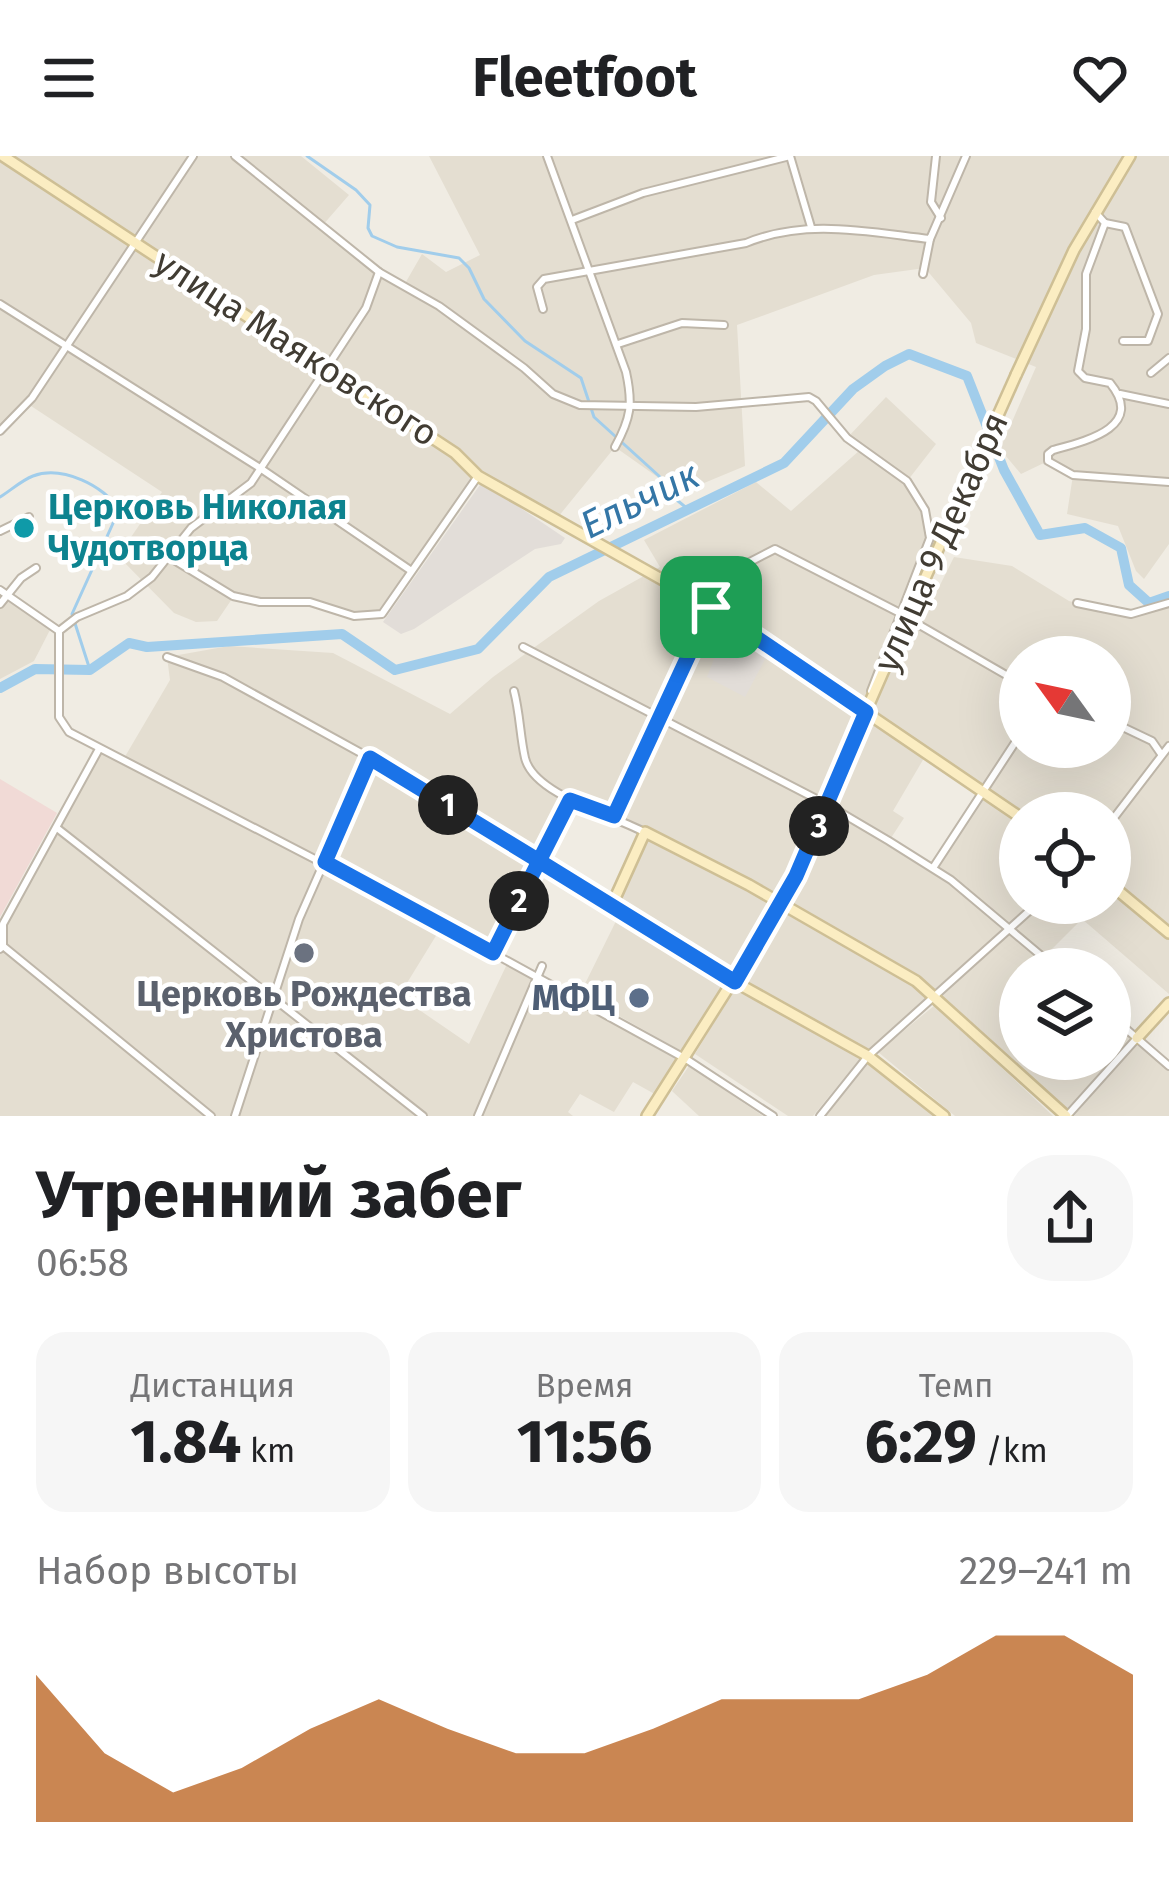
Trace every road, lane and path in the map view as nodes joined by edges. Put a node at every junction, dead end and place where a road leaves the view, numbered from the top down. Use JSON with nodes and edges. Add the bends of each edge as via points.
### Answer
{"nodes":[{"id":1,"x":3,"y":156,"type":"edge"},
{"id":2,"x":193,"y":156,"type":"edge"},
{"id":3,"x":235,"y":156,"type":"edge"},
{"id":4,"x":547,"y":156,"type":"edge"},
{"id":5,"x":790,"y":156,"type":"edge"},
{"id":6,"x":936,"y":156,"type":"edge"},
{"id":7,"x":966,"y":156,"type":"edge"},
{"id":8,"x":1130,"y":156,"type":"edge"},
{"id":9,"x":1095,"y":212,"type":"junction"},
{"id":10,"x":941,"y":218,"type":"junction"},
{"id":11,"x":572,"y":220,"type":"junction"},
{"id":12,"x":1106,"y":223,"type":"junction"},
{"id":13,"x":811,"y":227,"type":"junction"},
{"id":14,"x":931,"y":238,"type":"junction"},
{"id":15,"x":138,"y":244,"type":"junction"},
{"id":16,"x":379,"y":272,"type":"junction"},
{"id":17,"x":590,"y":273,"type":"junction"},
{"id":18,"x":922,"y":274,"type":"dead end"},
{"id":19,"x":0,"y":304,"type":"edge"},
{"id":20,"x":543,"y":308,"type":"dead end"},
{"id":21,"x":1158,"y":314,"type":"junction"},
{"id":22,"x":1169,"y":314,"type":"edge"},
{"id":23,"x":724,"y":325,"type":"dead end"},
{"id":24,"x":1124,"y":340,"type":"dead end"},
{"id":25,"x":618,"y":344,"type":"junction"},
{"id":26,"x":67,"y":345,"type":"junction"},
{"id":27,"x":1169,"y":358,"type":"edge"},
{"id":28,"x":325,"y":369,"type":"junction"},
{"id":29,"x":1151,"y":373,"type":"dead end"},
{"id":30,"x":1119,"y":394,"type":"junction"},
{"id":31,"x":632,"y":403,"type":"junction"},
{"id":32,"x":1169,"y":404,"type":"edge"},
{"id":33,"x":0,"y":431,"type":"edge"},
{"id":34,"x":615,"y":447,"type":"dead end"},
{"id":35,"x":260,"y":468,"type":"junction"},
{"id":36,"x":478,"y":476,"type":"junction"},
{"id":37,"x":1169,"y":482,"type":"edge"},
{"id":38,"x":29,"y":517,"type":"dead end"},
{"id":39,"x":0,"y":531,"type":"edge"},
{"id":40,"x":169,"y":557,"type":"junction"},
{"id":41,"x":37,"y":568,"type":"dead end"},
{"id":42,"x":410,"y":570,"type":"junction"},
{"id":43,"x":0,"y":590,"type":"edge"},
{"id":44,"x":8,"y":597,"type":"junction"},
{"id":45,"x":1078,"y":603,"type":"dead end"},
{"id":46,"x":1169,"y":603,"type":"edge"},
{"id":47,"x":0,"y":604,"type":"edge"},
{"id":48,"x":715,"y":610,"type":"junction"},
{"id":49,"x":898,"y":612,"type":"junction"},
{"id":50,"x":59,"y":631,"type":"junction"},
{"id":51,"x":523,"y":647,"type":"dead end"},
{"id":52,"x":167,"y":657,"type":"dead end"},
{"id":53,"x":999,"y":671,"type":"edge"},
{"id":54,"x":514,"y":692,"type":"dead end"},
{"id":55,"x":867,"y":710,"type":"junction"},
{"id":56,"x":660,"y":717,"type":"junction"},
{"id":57,"x":1131,"y":731,"type":"edge"},
{"id":58,"x":1169,"y":746,"type":"edge"},
{"id":59,"x":98,"y":749,"type":"junction"},
{"id":60,"x":1162,"y":754,"type":"junction"},
{"id":61,"x":370,"y":758,"type":"junction"},
{"id":62,"x":999,"y":768,"type":"edge"},
{"id":63,"x":984,"y":791,"type":"junction"},
{"id":64,"x":1131,"y":795,"type":"edge"},
{"id":65,"x":570,"y":800,"type":"junction"},
{"id":66,"x":999,"y":802,"type":"edge"},
{"id":67,"x":828,"y":805,"type":"junction"},
{"id":68,"x":614,"y":816,"type":"junction"},
{"id":69,"x":57,"y":828,"type":"junction"},
{"id":70,"x":645,"y":832,"type":"junction"},
{"id":71,"x":539,"y":861,"type":"junction"},
{"id":72,"x":325,"y":862,"type":"junction"},
{"id":73,"x":933,"y":868,"type":"junction"},
{"id":74,"x":1131,"y":901,"type":"edge"},
{"id":75,"x":782,"y":903,"type":"junction"},
{"id":76,"x":611,"y":907,"type":"junction"},
{"id":77,"x":2,"y":923,"type":"edge"},
{"id":78,"x":1016,"y":924,"type":"edge"},
{"id":79,"x":1011,"y":929,"type":"junction"},
{"id":80,"x":1169,"y":933,"type":"edge"},
{"id":81,"x":2,"y":948,"type":"edge"},
{"id":82,"x":1033,"y":948,"type":"edge"},
{"id":83,"x":493,"y":953,"type":"junction"},
{"id":84,"x":542,"y":966,"type":"dead end"},
{"id":85,"x":538,"y":979,"type":"junction"},
{"id":86,"x":735,"y":982,"type":"junction"},
{"id":87,"x":938,"y":997,"type":"junction"},
{"id":88,"x":272,"y":998,"type":"junction"},
{"id":89,"x":1169,"y":1003,"type":"edge"},
{"id":90,"x":1131,"y":1033,"type":"edge"},
{"id":91,"x":1137,"y":1038,"type":"junction"},
{"id":92,"x":868,"y":1056,"type":"junction"},
{"id":93,"x":686,"y":1059,"type":"junction"},
{"id":94,"x":1169,"y":1066,"type":"edge"},
{"id":95,"x":211,"y":1116,"type":"edge"},
{"id":96,"x":236,"y":1116,"type":"edge"},
{"id":97,"x":423,"y":1116,"type":"edge"},
{"id":98,"x":478,"y":1116,"type":"edge"},
{"id":99,"x":647,"y":1116,"type":"edge"},
{"id":100,"x":773,"y":1116,"type":"edge"},
{"id":101,"x":820,"y":1116,"type":"edge"},
{"id":102,"x":944,"y":1116,"type":"edge"},
{"id":103,"x":1066,"y":1116,"type":"edge"}],
"edges":[{"from":1,"to":15,"type":"main road","name":"улица Маяковского"},
{"from":2,"to":15,"type":"street"},
{"from":3,"to":16,"type":"street"},
{"from":4,"to":11,"type":"street"},
{"from":5,"to":11,"type":"street"},
{"from":5,"to":13,"type":"street"},
{"from":6,"to":10,"type":"street","via":[[932,202]]},
{"from":7,"to":10,"type":"street"},
{"from":8,"to":9,"type":"main road","name":"улица 9 Декабря"},
{"from":9,"to":12,"type":"street"},
{"from":9,"to":55,"type":"main road","name":"улица 9 Декабря","bridge":true},
{"from":10,"to":14,"type":"street"},
{"from":11,"to":17,"type":"street"},
{"from":12,"to":21,"type":"street","via":[[1125,227]]},
{"from":12,"to":30,"type":"street","via":[[1086,274],[1078,371]]},
{"from":13,"to":14,"type":"street"},
{"from":13,"to":17,"type":"street"},
{"from":14,"to":18,"type":"street"},
{"from":15,"to":26,"type":"street"},
{"from":15,"to":28,"type":"main road","name":"улица Маяковского"},
{"from":16,"to":28,"type":"street","via":[[367,308]]},
{"from":16,"to":31,"type":"street","via":[[439,306],[553,394],[580,405]]},
{"from":17,"to":20,"type":"street","via":[[538,282]]},
{"from":17,"to":25,"type":"street"},
{"from":19,"to":26,"type":"street"},
{"from":21,"to":22,"type":"street"},
{"from":21,"to":24,"type":"street","via":[[1148,341]]},
{"from":23,"to":25,"type":"street","via":[[682,323]]},
{"from":25,"to":31,"type":"street"},
{"from":26,"to":33,"type":"street"},
{"from":26,"to":35,"type":"street"},
{"from":27,"to":29,"type":"street"},
{"from":28,"to":35,"type":"street"},
{"from":28,"to":36,"type":"main road","name":"улица Маяковского"},
{"from":30,"to":32,"type":"street"},
{"from":30,"to":37,"type":"street","via":[[1117,424],[1053,450],[1048,461],[1073,475]]},
{"from":31,"to":34,"type":"street"},
{"from":31,"to":49,"type":"street","via":[[809,397],[861,449],[908,481],[926,510],[929,538]]},
{"from":35,"to":40,"type":"street"},
{"from":35,"to":42,"type":"street"},
{"from":36,"to":42,"type":"street"},
{"from":36,"to":48,"type":"main road","name":"улица Маяковского"},
{"from":38,"to":39,"type":"street"},
{"from":40,"to":42,"type":"street","via":[[233,596],[310,602],[354,616],[382,614]]},
{"from":40,"to":50,"type":"street","via":[[127,596]]},
{"from":41,"to":44,"type":"street"},
{"from":43,"to":44,"type":"street"},
{"from":44,"to":47,"type":"street"},
{"from":44,"to":50,"type":"street"},
{"from":45,"to":46,"type":"street","via":[[1131,614]]},
{"from":48,"to":49,"type":"street","via":[[746,564],[775,549]]},
{"from":48,"to":55,"type":"main road"},
{"from":48,"to":56,"type":"street"},
{"from":49,"to":53,"type":"street"},
{"from":49,"to":55,"type":"street"},
{"from":50,"to":59,"type":"street","via":[[59,717]]},
{"from":51,"to":56,"type":"street"},
{"from":52,"to":61,"type":"street","via":[[223,677]]},
{"from":54,"to":65,"type":"street","via":[[533,776]]},
{"from":55,"to":63,"type":"main road"},
{"from":55,"to":67,"type":"main road","name":"улица 9 Декабря"},
{"from":56,"to":67,"type":"street"},
{"from":56,"to":68,"type":"street"},
{"from":57,"to":60,"type":"street"},
{"from":58,"to":60,"type":"street"},
{"from":59,"to":69,"type":"street"},
{"from":59,"to":72,"type":"street"},
{"from":60,"to":64,"type":"street"},
{"from":61,"to":71,"type":"street"},
{"from":61,"to":72,"type":"street"},
{"from":62,"to":63,"type":"street"},
{"from":63,"to":66,"type":"main road"},
{"from":63,"to":73,"type":"street"},
{"from":65,"to":68,"type":"street"},
{"from":65,"to":71,"type":"street"},
{"from":67,"to":73,"type":"street"},
{"from":67,"to":75,"type":"main road","name":"улица 9 Декабря"},
{"from":68,"to":70,"type":"street"},
{"from":69,"to":77,"type":"street"},
{"from":69,"to":88,"type":"street"},
{"from":70,"to":75,"type":"main road"},
{"from":70,"to":76,"type":"main road"},
{"from":71,"to":76,"type":"street"},
{"from":71,"to":83,"type":"street"},
{"from":72,"to":83,"type":"street"},
{"from":72,"to":88,"type":"street"},
{"from":73,"to":79,"type":"street"},
{"from":74,"to":80,"type":"main road"},
{"from":75,"to":86,"type":"main road","name":"улица 9 Декабря"},
{"from":75,"to":87,"type":"main road"},
{"from":76,"to":86,"type":"main road"},
{"from":77,"to":81,"type":"street"},
{"from":78,"to":79,"type":"street"},
{"from":79,"to":82,"type":"street"},
{"from":79,"to":87,"type":"street"},
{"from":81,"to":95,"type":"street"},
{"from":83,"to":85,"type":"street"},
{"from":84,"to":85,"type":"street"},
{"from":85,"to":93,"type":"street"},
{"from":85,"to":98,"type":"street"},
{"from":86,"to":92,"type":"main road"},
{"from":86,"to":93,"type":"main road","name":"улица 9 Декабря"},
{"from":87,"to":92,"type":"street"},
{"from":87,"to":103,"type":"main road"},
{"from":88,"to":96,"type":"street"},
{"from":88,"to":97,"type":"street"},
{"from":89,"to":91,"type":"main road"},
{"from":90,"to":91,"type":"street"},
{"from":91,"to":94,"type":"street"},
{"from":91,"to":103,"type":"street"},
{"from":92,"to":101,"type":"street"},
{"from":92,"to":102,"type":"main road"},
{"from":93,"to":99,"type":"main road","name":"улица 9 Декабря"},
{"from":93,"to":100,"type":"street"}]}
